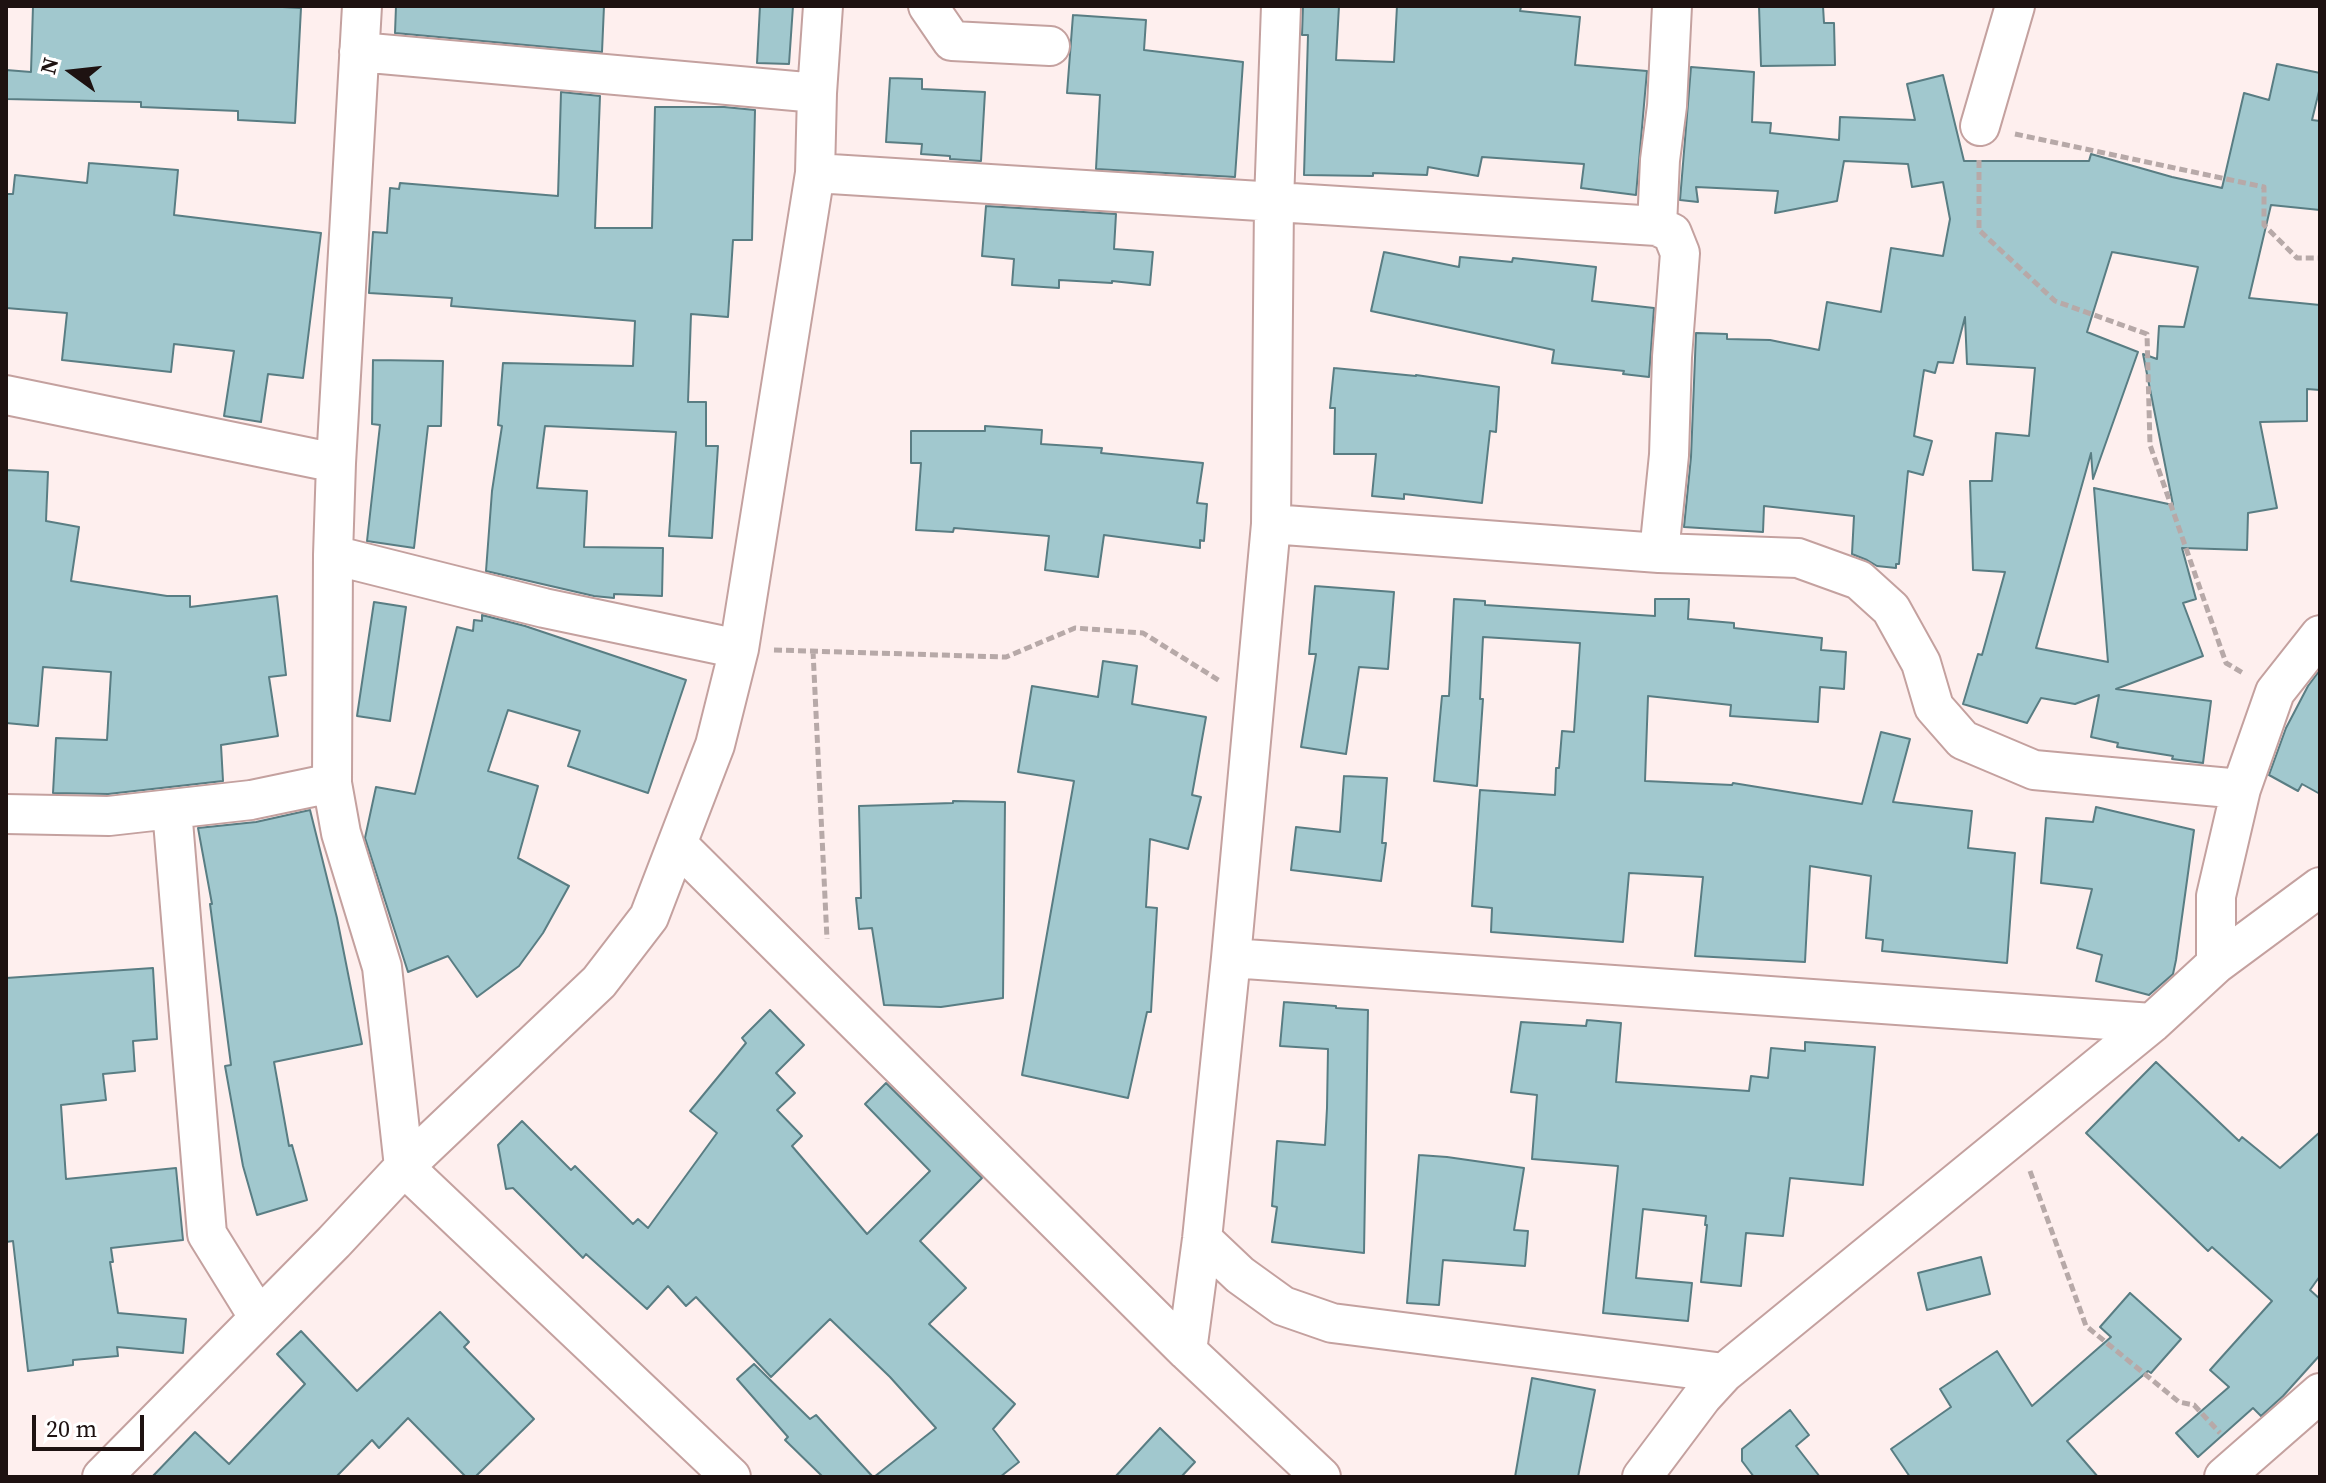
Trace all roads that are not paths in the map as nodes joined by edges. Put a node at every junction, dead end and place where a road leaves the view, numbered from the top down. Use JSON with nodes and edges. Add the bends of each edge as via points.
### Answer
{"nodes":[{"id":1,"x":362,"y":6,"type":"edge"},
{"id":2,"x":823,"y":6,"type":"edge"},
{"id":3,"x":928,"y":6,"type":"edge"},
{"id":4,"x":1281,"y":6,"type":"edge"},
{"id":5,"x":1672,"y":6,"type":"edge"},
{"id":6,"x":2015,"y":6,"type":"edge"},
{"id":7,"x":1050,"y":46,"type":"dead end"},
{"id":8,"x":359,"y":52,"type":"junction"},
{"id":9,"x":817,"y":93,"type":"junction"},
{"id":10,"x":1980,"y":126,"type":"road end"},
{"id":11,"x":815,"y":173,"type":"junction"},
{"id":12,"x":1274,"y":202,"type":"junction"},
{"id":13,"x":1657,"y":226,"type":"junction"},
{"id":14,"x":6,"y":395,"type":"edge"},
{"id":15,"x":336,"y":463,"type":"junction"},
{"id":16,"x":1271,"y":524,"type":"junction"},
{"id":17,"x":1659,"y":553,"type":"junction"},
{"id":18,"x":333,"y":555,"type":"junction"},
{"id":19,"x":2320,"y":635,"type":"edge"},
{"id":20,"x":739,"y":649,"type":"junction"},
{"id":21,"x":332,"y":783,"type":"junction"},
{"id":22,"x":2241,"y":789,"type":"junction"},
{"id":23,"x":172,"y":809,"type":"junction"},
{"id":24,"x":6,"y":814,"type":"edge"},
{"id":25,"x":677,"y":844,"type":"junction"},
{"id":26,"x":2320,"y":887,"type":"edge"},
{"id":27,"x":1231,"y":958,"type":"junction"},
{"id":28,"x":2216,"y":964,"type":"junction"},
{"id":29,"x":2152,"y":1023,"type":"junction"},
{"id":30,"x":404,"y":1167,"type":"junction"},
{"id":31,"x":1202,"y":1239,"type":"junction"},
{"id":32,"x":259,"y":1318,"type":"junction"},
{"id":33,"x":1187,"y":1351,"type":"junction"},
{"id":34,"x":1724,"y":1373,"type":"junction"},
{"id":35,"x":2320,"y":1393,"type":"edge"},
{"id":36,"x":2234,"y":1468,"type":"edge"},
{"id":37,"x":102,"y":1477,"type":"edge"},
{"id":38,"x":731,"y":1477,"type":"edge"},
{"id":39,"x":1321,"y":1477,"type":"edge"},
{"id":40,"x":1642,"y":1477,"type":"edge"}],
"edges":[{"from":1,"to":8,"type":"street"},
{"from":2,"to":9,"type":"street"},
{"from":3,"to":7,"type":"street","via":[[952,41]]},
{"from":4,"to":12,"type":"street"},
{"from":5,"to":13,"type":"street"},
{"from":6,"to":10,"type":"street"},
{"from":8,"to":9,"type":"street"},
{"from":8,"to":15,"type":"street"},
{"from":9,"to":11,"type":"street"},
{"from":11,"to":12,"type":"street"},
{"from":11,"to":20,"type":"street"},
{"from":12,"to":13,"type":"street"},
{"from":12,"to":16,"type":"street"},
{"from":13,"to":17,"type":"street","via":[[1672,233],[1680,253]]},
{"from":14,"to":15,"type":"street"},
{"from":15,"to":18,"type":"street"},
{"from":16,"to":17,"type":"street"},
{"from":16,"to":27,"type":"street"},
{"from":17,"to":22,"type":"street","via":[[1798,558],[1859,580],[1891,609],[1921,663],[1934,707],[1963,740],[2034,770]]},
{"from":18,"to":20,"type":"street","via":[[544,608]]},
{"from":18,"to":21,"type":"street"},
{"from":19,"to":22,"type":"street","via":[[2275,692]]},
{"from":20,"to":25,"type":"street","via":[[715,745]]},
{"from":21,"to":23,"type":"street"},
{"from":21,"to":30,"type":"street","via":[[341,833],[382,967]]},
{"from":22,"to":28,"type":"street","via":[[2216,896]]},
{"from":23,"to":24,"type":"street","via":[[109,816]]},
{"from":23,"to":32,"type":"street","via":[[207,1234]]},
{"from":25,"to":30,"type":"street","via":[[649,917],[599,982]]},
{"from":25,"to":33,"type":"street"},
{"from":26,"to":28,"type":"street"},
{"from":27,"to":29,"type":"street"},
{"from":27,"to":31,"type":"street"},
{"from":28,"to":29,"type":"street"},
{"from":29,"to":34,"type":"street"},
{"from":30,"to":32,"type":"street"},
{"from":30,"to":38,"type":"street"},
{"from":31,"to":33,"type":"street"},
{"from":31,"to":34,"type":"street","via":[[1283,1306],[1332,1323]]},
{"from":32,"to":37,"type":"street"},
{"from":33,"to":39,"type":"street"},
{"from":34,"to":40,"type":"street"},
{"from":35,"to":36,"type":"street"}]}
